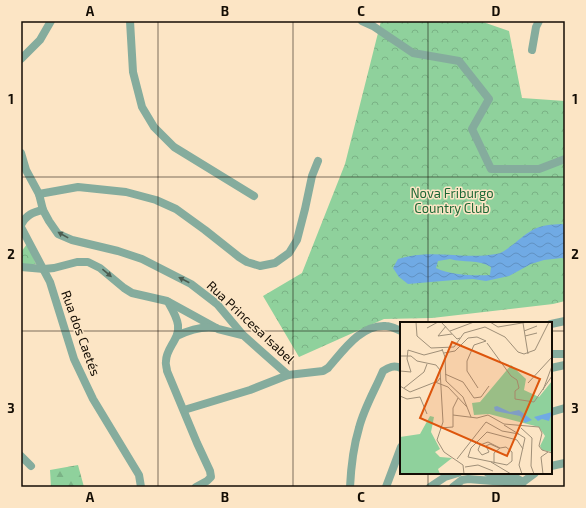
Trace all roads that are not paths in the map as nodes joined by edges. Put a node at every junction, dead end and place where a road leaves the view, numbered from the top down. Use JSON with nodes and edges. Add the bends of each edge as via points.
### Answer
{"nodes":[{"id":1,"x":52,"y":21,"type":"edge"},
{"id":2,"x":130,"y":21,"type":"edge"},
{"id":3,"x":362,"y":21,"type":"edge"},
{"id":4,"x":539,"y":21,"type":"edge"},
{"id":5,"x":532,"y":50,"type":"dead end"},
{"id":6,"x":21,"y":59,"type":"edge"},
{"id":7,"x":21,"y":153,"type":"edge"},
{"id":8,"x":565,"y":159,"type":"edge"},
{"id":9,"x":318,"y":161,"type":"dead end"},
{"id":10,"x":39,"y":194,"type":"junction"},
{"id":11,"x":254,"y":196,"type":"dead end"},
{"id":12,"x":43,"y":210,"type":"junction"},
{"id":13,"x":21,"y":226,"type":"edge"},
{"id":14,"x":21,"y":267,"type":"edge"},
{"id":15,"x":44,"y":269,"type":"junction"},
{"id":16,"x":167,"y":301,"type":"junction"},
{"id":17,"x":565,"y":321,"type":"edge"},
{"id":18,"x":552,"y":324,"type":"edge"},
{"id":19,"x":218,"y":328,"type":"junction"},
{"id":20,"x":400,"y":331,"type":"edge"},
{"id":21,"x":243,"y":335,"type":"junction"},
{"id":22,"x":177,"y":336,"type":"junction"},
{"id":23,"x":552,"y":354,"type":"edge"},
{"id":24,"x":565,"y":354,"type":"edge"},
{"id":25,"x":565,"y":365,"type":"edge"},
{"id":26,"x":400,"y":368,"type":"edge"},
{"id":27,"x":552,"y":368,"type":"edge"},
{"id":28,"x":288,"y":375,"type":"junction"},
{"id":29,"x":565,"y":408,"type":"edge"},
{"id":30,"x":184,"y":410,"type":"junction"},
{"id":31,"x":552,"y":412,"type":"edge"},
{"id":32,"x":400,"y":450,"type":"edge"},
{"id":33,"x":21,"y":456,"type":"edge"},
{"id":34,"x":565,"y":463,"type":"edge"},
{"id":35,"x":31,"y":466,"type":"dead end"},
{"id":36,"x":552,"y":466,"type":"edge"},
{"id":37,"x":455,"y":474,"type":"edge"},
{"id":38,"x":494,"y":474,"type":"edge"},
{"id":39,"x":534,"y":474,"type":"edge"},
{"id":40,"x":521,"y":485,"type":"edge"},
{"id":41,"x":141,"y":487,"type":"edge"},
{"id":42,"x":196,"y":487,"type":"edge"},
{"id":43,"x":350,"y":487,"type":"edge"},
{"id":44,"x":386,"y":487,"type":"edge"},
{"id":45,"x":430,"y":487,"type":"edge"},
{"id":46,"x":453,"y":487,"type":"edge"}],
"edges":[{"from":1,"to":6,"type":"street","via":[[40,40]]},
{"from":2,"to":11,"type":"street","via":[[133,72],[142,108],[154,127],[174,147]]},
{"from":3,"to":8,"type":"street","via":[[413,53],[459,61],[489,99],[472,129],[491,169],[539,169]]},
{"from":4,"to":5,"type":"street"},
{"from":7,"to":10,"type":"street","name":"Rua Princesa Isabel","via":[[26,170]]},
{"from":9,"to":10,"type":"street","via":[[297,240],[289,253],[275,263],[260,266],[239,257],[176,210],[156,200],[126,192],[78,187]]},
{"from":10,"to":12,"type":"street","name":"Rua Princesa Isabel"},
{"from":12,"to":13,"type":"street","via":[[30,214]]},
{"from":21,"to":12,"type":"street","name":"Rua Princesa Isabel","one_way":true,"via":[[217,304],[192,284],[136,257],[58,234]]},
{"from":13,"to":15,"type":"street","name":"Rua dos Caetés"},
{"from":14,"to":15,"type":"street"},
{"from":15,"to":16,"type":"street","one_way":true,"via":[[88,262],[100,268],[132,293]]},
{"from":15,"to":41,"type":"street","name":"Rua dos Caetés","via":[[74,359],[93,399],[139,474]]},
{"from":16,"to":19,"type":"street"},
{"from":16,"to":22,"type":"street","via":[[176,318]]},
{"from":17,"to":18,"type":"street"},
{"from":19,"to":21,"type":"street"},
{"from":19,"to":22,"type":"street","via":[[201,328]]},
{"from":20,"to":28,"type":"street","name":"Rua Princesa Isabel","via":[[388,326],[377,326],[353,340],[323,371]]},
{"from":21,"to":28,"type":"street","name":"Rua Princesa Isabel"},
{"from":22,"to":30,"type":"street","via":[[166,361],[170,378]]},
{"from":23,"to":24,"type":"street"},
{"from":25,"to":27,"type":"street"},
{"from":26,"to":43,"type":"street","via":[[389,367],[383,371],[365,411],[354,447]]},
{"from":28,"to":30,"type":"street","via":[[250,390]]},
{"from":29,"to":31,"type":"street"},
{"from":30,"to":42,"type":"street","via":[[211,477]]},
{"from":32,"to":44,"type":"street"},
{"from":33,"to":35,"type":"street"},
{"from":34,"to":36,"type":"street"},
{"from":37,"to":45,"type":"street"},
{"from":38,"to":40,"type":"street","via":[[516,478]]},
{"from":39,"to":40,"type":"street"},
{"from":40,"to":46,"type":"street","via":[[468,479]]}]}
